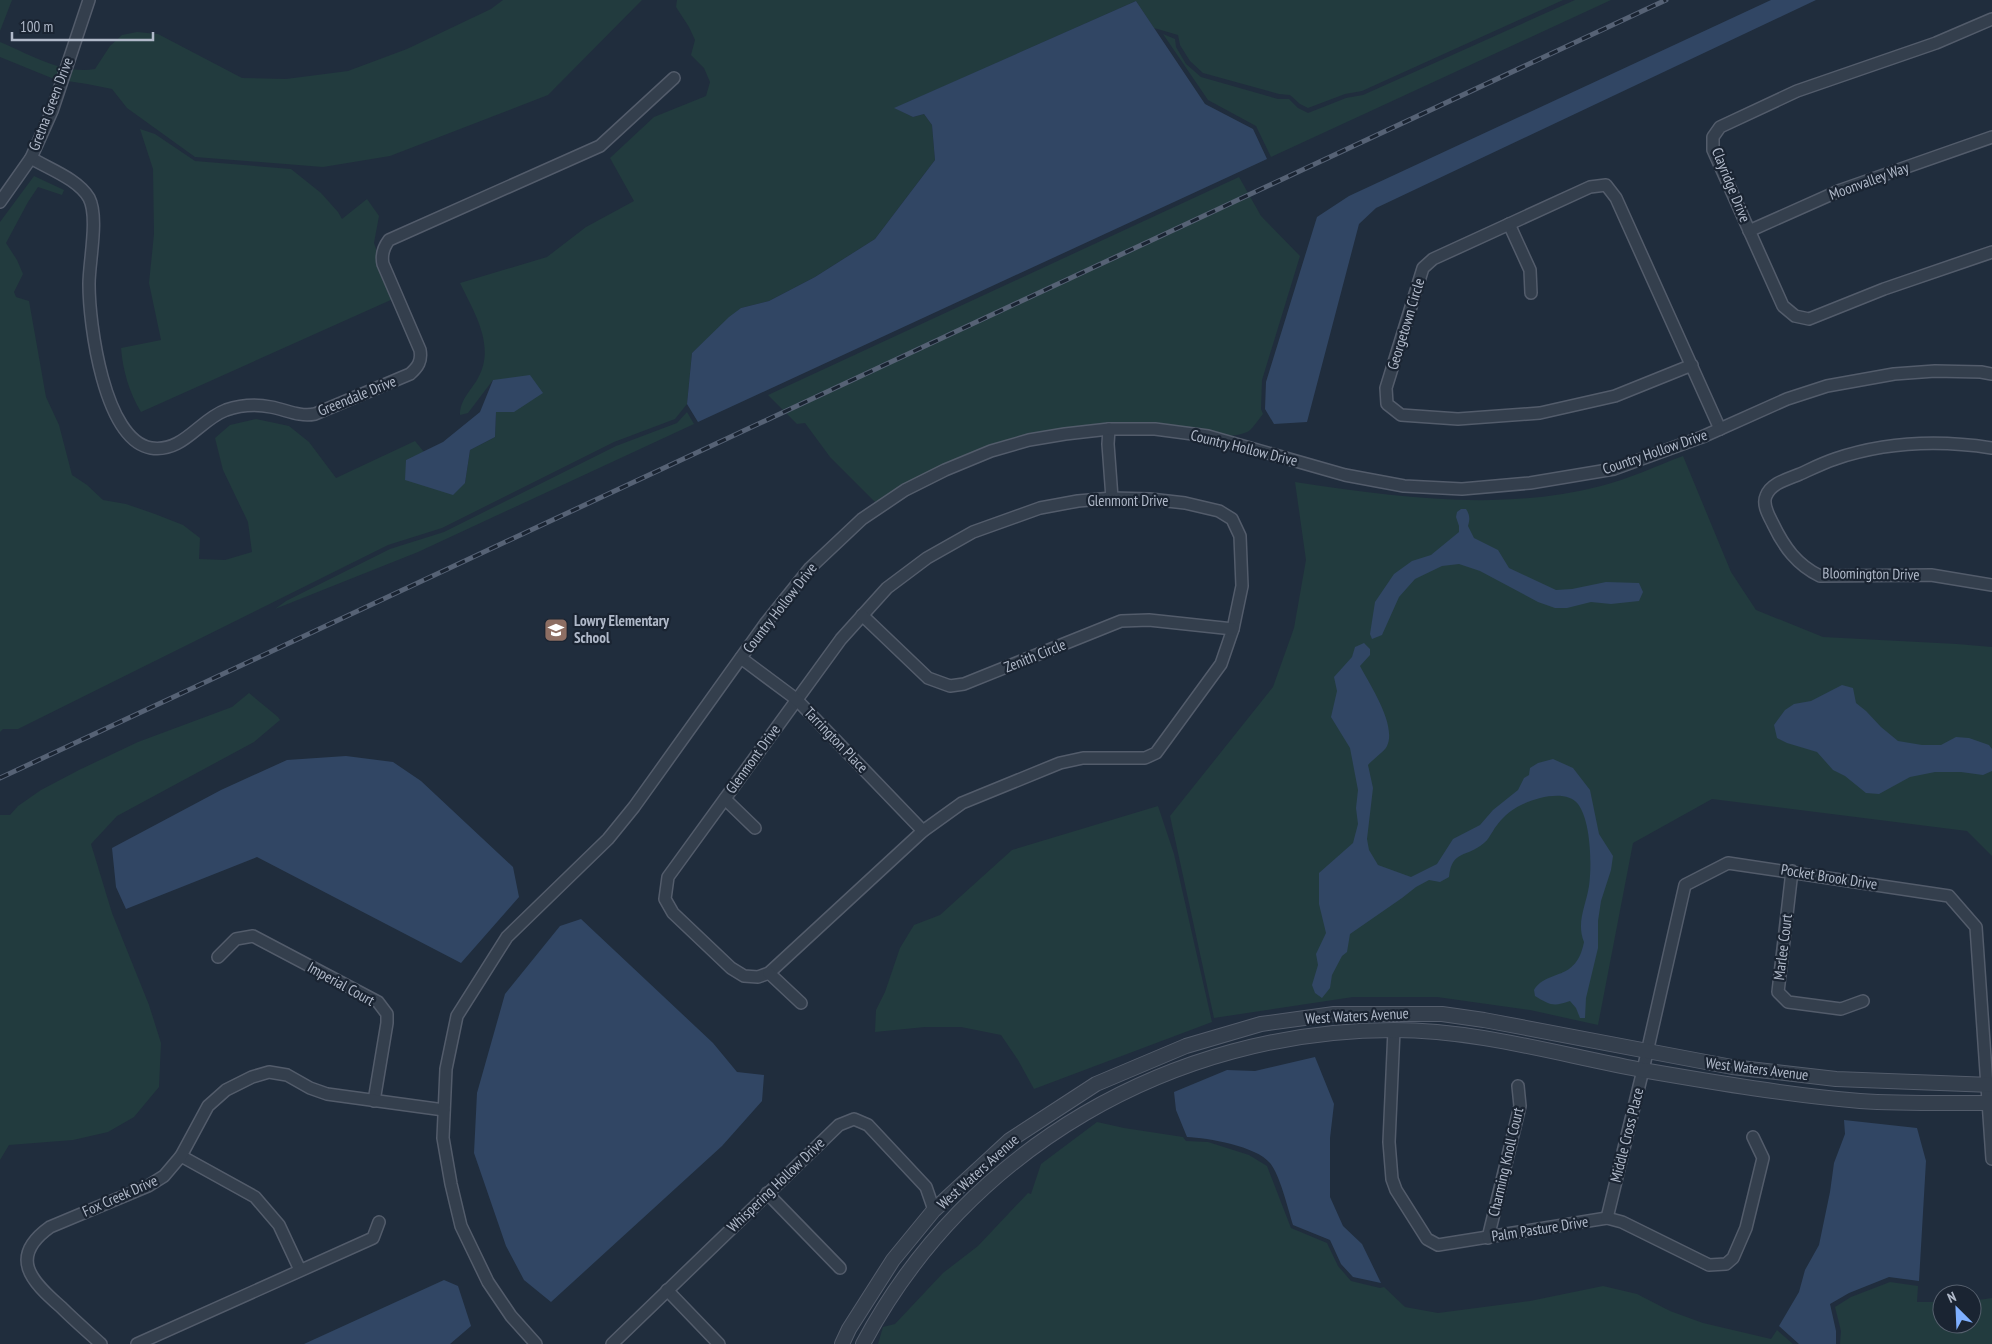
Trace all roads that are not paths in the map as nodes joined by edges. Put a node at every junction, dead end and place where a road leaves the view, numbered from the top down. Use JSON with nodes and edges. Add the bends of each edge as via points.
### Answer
{"nodes":[{"id":1,"x":90,"y":0,"type":"edge"},
{"id":2,"x":1992,"y":19,"type":"edge"},
{"id":3,"x":674,"y":78,"type":"dead end"},
{"id":4,"x":1992,"y":137,"type":"edge"},
{"id":5,"x":30,"y":158,"type":"junction"},
{"id":6,"x":0,"y":202,"type":"edge"},
{"id":7,"x":1509,"y":224,"type":"junction"},
{"id":8,"x":1749,"y":231,"type":"junction"},
{"id":9,"x":1992,"y":252,"type":"edge"},
{"id":10,"x":1532,"y":293,"type":"dead end"},
{"id":11,"x":1692,"y":365,"type":"junction"},
{"id":12,"x":1992,"y":374,"type":"edge"},
{"id":13,"x":1110,"y":429,"type":"junction"},
{"id":14,"x":1720,"y":429,"type":"junction"},
{"id":15,"x":1992,"y":448,"type":"edge"},
{"id":16,"x":1112,"y":498,"type":"junction"},
{"id":17,"x":1992,"y":585,"type":"edge"},
{"id":18,"x":862,"y":615,"type":"junction"},
{"id":19,"x":1234,"y":629,"type":"junction"},
{"id":20,"x":741,"y":658,"type":"junction"},
{"id":21,"x":796,"y":699,"type":"junction"},
{"id":22,"x":724,"y":798,"type":"junction"},
{"id":23,"x":755,"y":828,"type":"dead end"},
{"id":24,"x":923,"y":831,"type":"junction"},
{"id":25,"x":1792,"y":871,"type":"junction"},
{"id":26,"x":218,"y":957,"type":"dead end"},
{"id":27,"x":769,"y":972,"type":"junction"},
{"id":28,"x":1863,"y":1001,"type":"dead end"},
{"id":29,"x":801,"y":1003,"type":"dead end"},
{"id":30,"x":1394,"y":1030,"type":"junction"},
{"id":31,"x":1647,"y":1052,"type":"junction"},
{"id":32,"x":1643,"y":1070,"type":"junction"},
{"id":33,"x":1990,"y":1085,"type":"edge"},
{"id":34,"x":1518,"y":1086,"type":"dead end"},
{"id":35,"x":374,"y":1101,"type":"junction"},
{"id":36,"x":1990,"y":1103,"type":"edge"},
{"id":37,"x":444,"y":1110,"type":"junction"},
{"id":38,"x":1752,"y":1137,"type":"dead end"},
{"id":39,"x":181,"y":1156,"type":"junction"},
{"id":40,"x":1992,"y":1159,"type":"edge"},
{"id":41,"x":767,"y":1193,"type":"junction"},
{"id":42,"x":934,"y":1210,"type":"junction"},
{"id":43,"x":1607,"y":1218,"type":"junction"},
{"id":44,"x":379,"y":1222,"type":"dead end"},
{"id":45,"x":1488,"y":1238,"type":"junction"},
{"id":46,"x":840,"y":1268,"type":"dead end"},
{"id":47,"x":300,"y":1270,"type":"junction"},
{"id":48,"x":667,"y":1290,"type":"junction"},
{"id":49,"x":101,"y":1344,"type":"edge"},
{"id":50,"x":137,"y":1344,"type":"edge"},
{"id":51,"x":536,"y":1344,"type":"edge"},
{"id":52,"x":612,"y":1344,"type":"edge"},
{"id":53,"x":719,"y":1344,"type":"edge"},
{"id":54,"x":842,"y":1344,"type":"edge"},
{"id":55,"x":863,"y":1344,"type":"edge"}],
"edges":[{"from":1,"to":5,"type":"street","name":"Gretna Green Drive","via":[[52,111]]},
{"from":2,"to":8,"type":"street","name":"Clayridge Drive","via":[[1936,43],[1797,91],[1720,127],[1713,137],[1713,150]]},
{"from":3,"to":5,"type":"street","name":"Greendale Drive","via":[[600,146],[389,240],[381,257],[421,356],[416,369],[410,374],[305,416],[271,407],[229,409],[208,419],[176,445],[164,449],[133,440],[121,425],[109,397],[96,352],[90,312],[94,220],[90,199],[78,185]]},
{"from":4,"to":8,"type":"street","name":"Moonvalley Way","via":[[1841,190]]},
{"from":5,"to":6,"type":"street","name":"Gretna Green Drive"},
{"from":7,"to":10,"type":"street","via":[[1530,270]]},
{"from":7,"to":11,"type":"street","name":"Georgetown Circle","via":[[1590,186],[1606,186],[1616,198]]},
{"from":7,"to":11,"type":"street","name":"Georgetown Circle","via":[[1433,259],[1423,268],[1386,388],[1387,404],[1401,415],[1458,419],[1540,414],[1615,396]]},
{"from":8,"to":9,"type":"street","name":"Clayridge Drive","via":[[1784,306],[1795,316],[1809,320],[1884,289]]},
{"from":11,"to":14,"type":"street","name":"Georgetown Circle"},
{"from":12,"to":14,"type":"street","name":"Country Hollow Drive","via":[[1935,371],[1860,379],[1787,400]]},
{"from":13,"to":14,"type":"street","name":"Country Hollow Drive","via":[[1156,428],[1208,436],[1345,475],[1404,486],[1462,489],[1530,483],[1614,469]]},
{"from":13,"to":16,"type":"street"},
{"from":13,"to":20,"type":"street","name":"Country Hollow Drive","via":[[1029,440],[991,451],[905,490],[862,519],[810,568]]},
{"from":15,"to":17,"type":"street","name":"Bloomington Drive","via":[[1968,444],[1878,448],[1835,459],[1772,486],[1765,497],[1765,508],[1784,546],[1809,571],[1820,576],[1931,575]]},
{"from":16,"to":18,"type":"street","name":"Glenmont Drive","via":[[1040,508],[973,532],[920,563],[887,588]]},
{"from":16,"to":19,"type":"street","name":"Glenmont Drive","via":[[1185,503],[1219,510],[1232,519],[1240,536],[1242,586]]},
{"from":18,"to":19,"type":"street","name":"Zenith Circle","via":[[928,678],[950,686],[964,684],[1121,621],[1149,620]]},
{"from":18,"to":21,"type":"street","name":"Glenmont Drive"},
{"from":19,"to":24,"type":"street","name":"Glenmont Drive","via":[[1221,664],[1156,753],[1145,758],[1083,758],[1060,763],[962,803]]},
{"from":20,"to":21,"type":"street","name":"Tarrington Place"},
{"from":20,"to":37,"type":"street","name":"Country Hollow Drive","via":[[608,839],[507,937],[457,1016],[446,1069]]},
{"from":21,"to":22,"type":"street","name":"Glenmont Drive"},
{"from":21,"to":24,"type":"street","name":"Tarrington Place"},
{"from":22,"to":23,"type":"street"},
{"from":22,"to":27,"type":"street","name":"Glenmont Drive","via":[[668,877],[665,899],[673,913],[731,968],[744,976],[758,977]]},
{"from":24,"to":27,"type":"street","name":"Glenmont Drive"},
{"from":25,"to":28,"type":"street","name":"Marlee Court","via":[[1778,992],[1788,1002],[1841,1009]]},
{"from":25,"to":31,"type":"street","name":"Pocket Brook Drive","via":[[1728,863],[1685,885]]},
{"from":25,"to":33,"type":"street","name":"Pocket Brook Drive","via":[[1949,896],[1976,927]]},
{"from":26,"to":35,"type":"street","name":"Imperial Court","via":[[236,939],[253,936],[378,1002],[387,1014],[387,1023]]},
{"from":27,"to":29,"type":"street"},
{"from":30,"to":32,"type":"street","name":"West Waters Avenue","via":[[1489,1039]]},
{"from":30,"to":45,"type":"street","name":"Palm Pasture Drive","via":[[1389,1142],[1396,1190],[1427,1239],[1438,1245]]},
{"from":30,"to":55,"type":"street","name":"West Waters Avenue","via":[[1276,1041],[1212,1057],[1162,1074],[1072,1121],[1028,1150],[953,1219],[892,1294]]},
{"from":31,"to":32,"type":"street","name":"Middle Cross Place"},
{"from":31,"to":33,"type":"street","name":"West Waters Avenue","via":[[1732,1067],[1836,1079]]},
{"from":31,"to":42,"type":"street","name":"West Waters Avenue","via":[[1442,1014],[1334,1014],[1261,1024],[1186,1046],[1096,1084],[1010,1140]]},
{"from":32,"to":36,"type":"street","name":"West Waters Avenue","via":[[1793,1094],[1864,1101]]},
{"from":32,"to":43,"type":"street","name":"Middle Cross Place"},
{"from":33,"to":36,"type":"street","name":"Pocket Brook Drive"},
{"from":34,"to":45,"type":"street","name":"Charming Knoll Court","via":[[1520,1106]]},
{"from":35,"to":37,"type":"street","name":"Fox Creek Drive"},
{"from":35,"to":39,"type":"street","name":"Fox Creek Drive","via":[[327,1094],[287,1075],[270,1072],[252,1077],[226,1090],[208,1106]]},
{"from":36,"to":40,"type":"street","name":"Pocket Brook Drive"},
{"from":37,"to":51,"type":"street","name":"Country Hollow Drive","via":[[443,1138],[461,1226],[488,1282],[511,1316]]},
{"from":38,"to":43,"type":"street","name":"Palm Pasture Drive","via":[[1763,1158],[1746,1228],[1733,1258],[1726,1264],[1709,1265],[1622,1222]]},
{"from":39,"to":47,"type":"street","via":[[255,1196],[279,1225]]},
{"from":39,"to":49,"type":"street","name":"Fox Creek Drive","via":[[164,1176],[148,1186],[50,1227],[31,1246],[27,1260],[30,1275],[38,1287]]},
{"from":41,"to":42,"type":"street","name":"Whispering Hollow Drive","via":[[838,1124],[854,1119],[868,1125],[926,1187]]},
{"from":41,"to":46,"type":"street"},
{"from":41,"to":48,"type":"street","name":"Whispering Hollow Drive"},
{"from":42,"to":54,"type":"street","name":"West Waters Avenue","via":[[893,1260]]},
{"from":43,"to":45,"type":"street","name":"Palm Pasture Drive"},
{"from":44,"to":47,"type":"street","via":[[373,1238]]},
{"from":47,"to":50,"type":"street"},
{"from":48,"to":52,"type":"street","name":"Whispering Hollow Drive"},
{"from":48,"to":53,"type":"street"}]}
